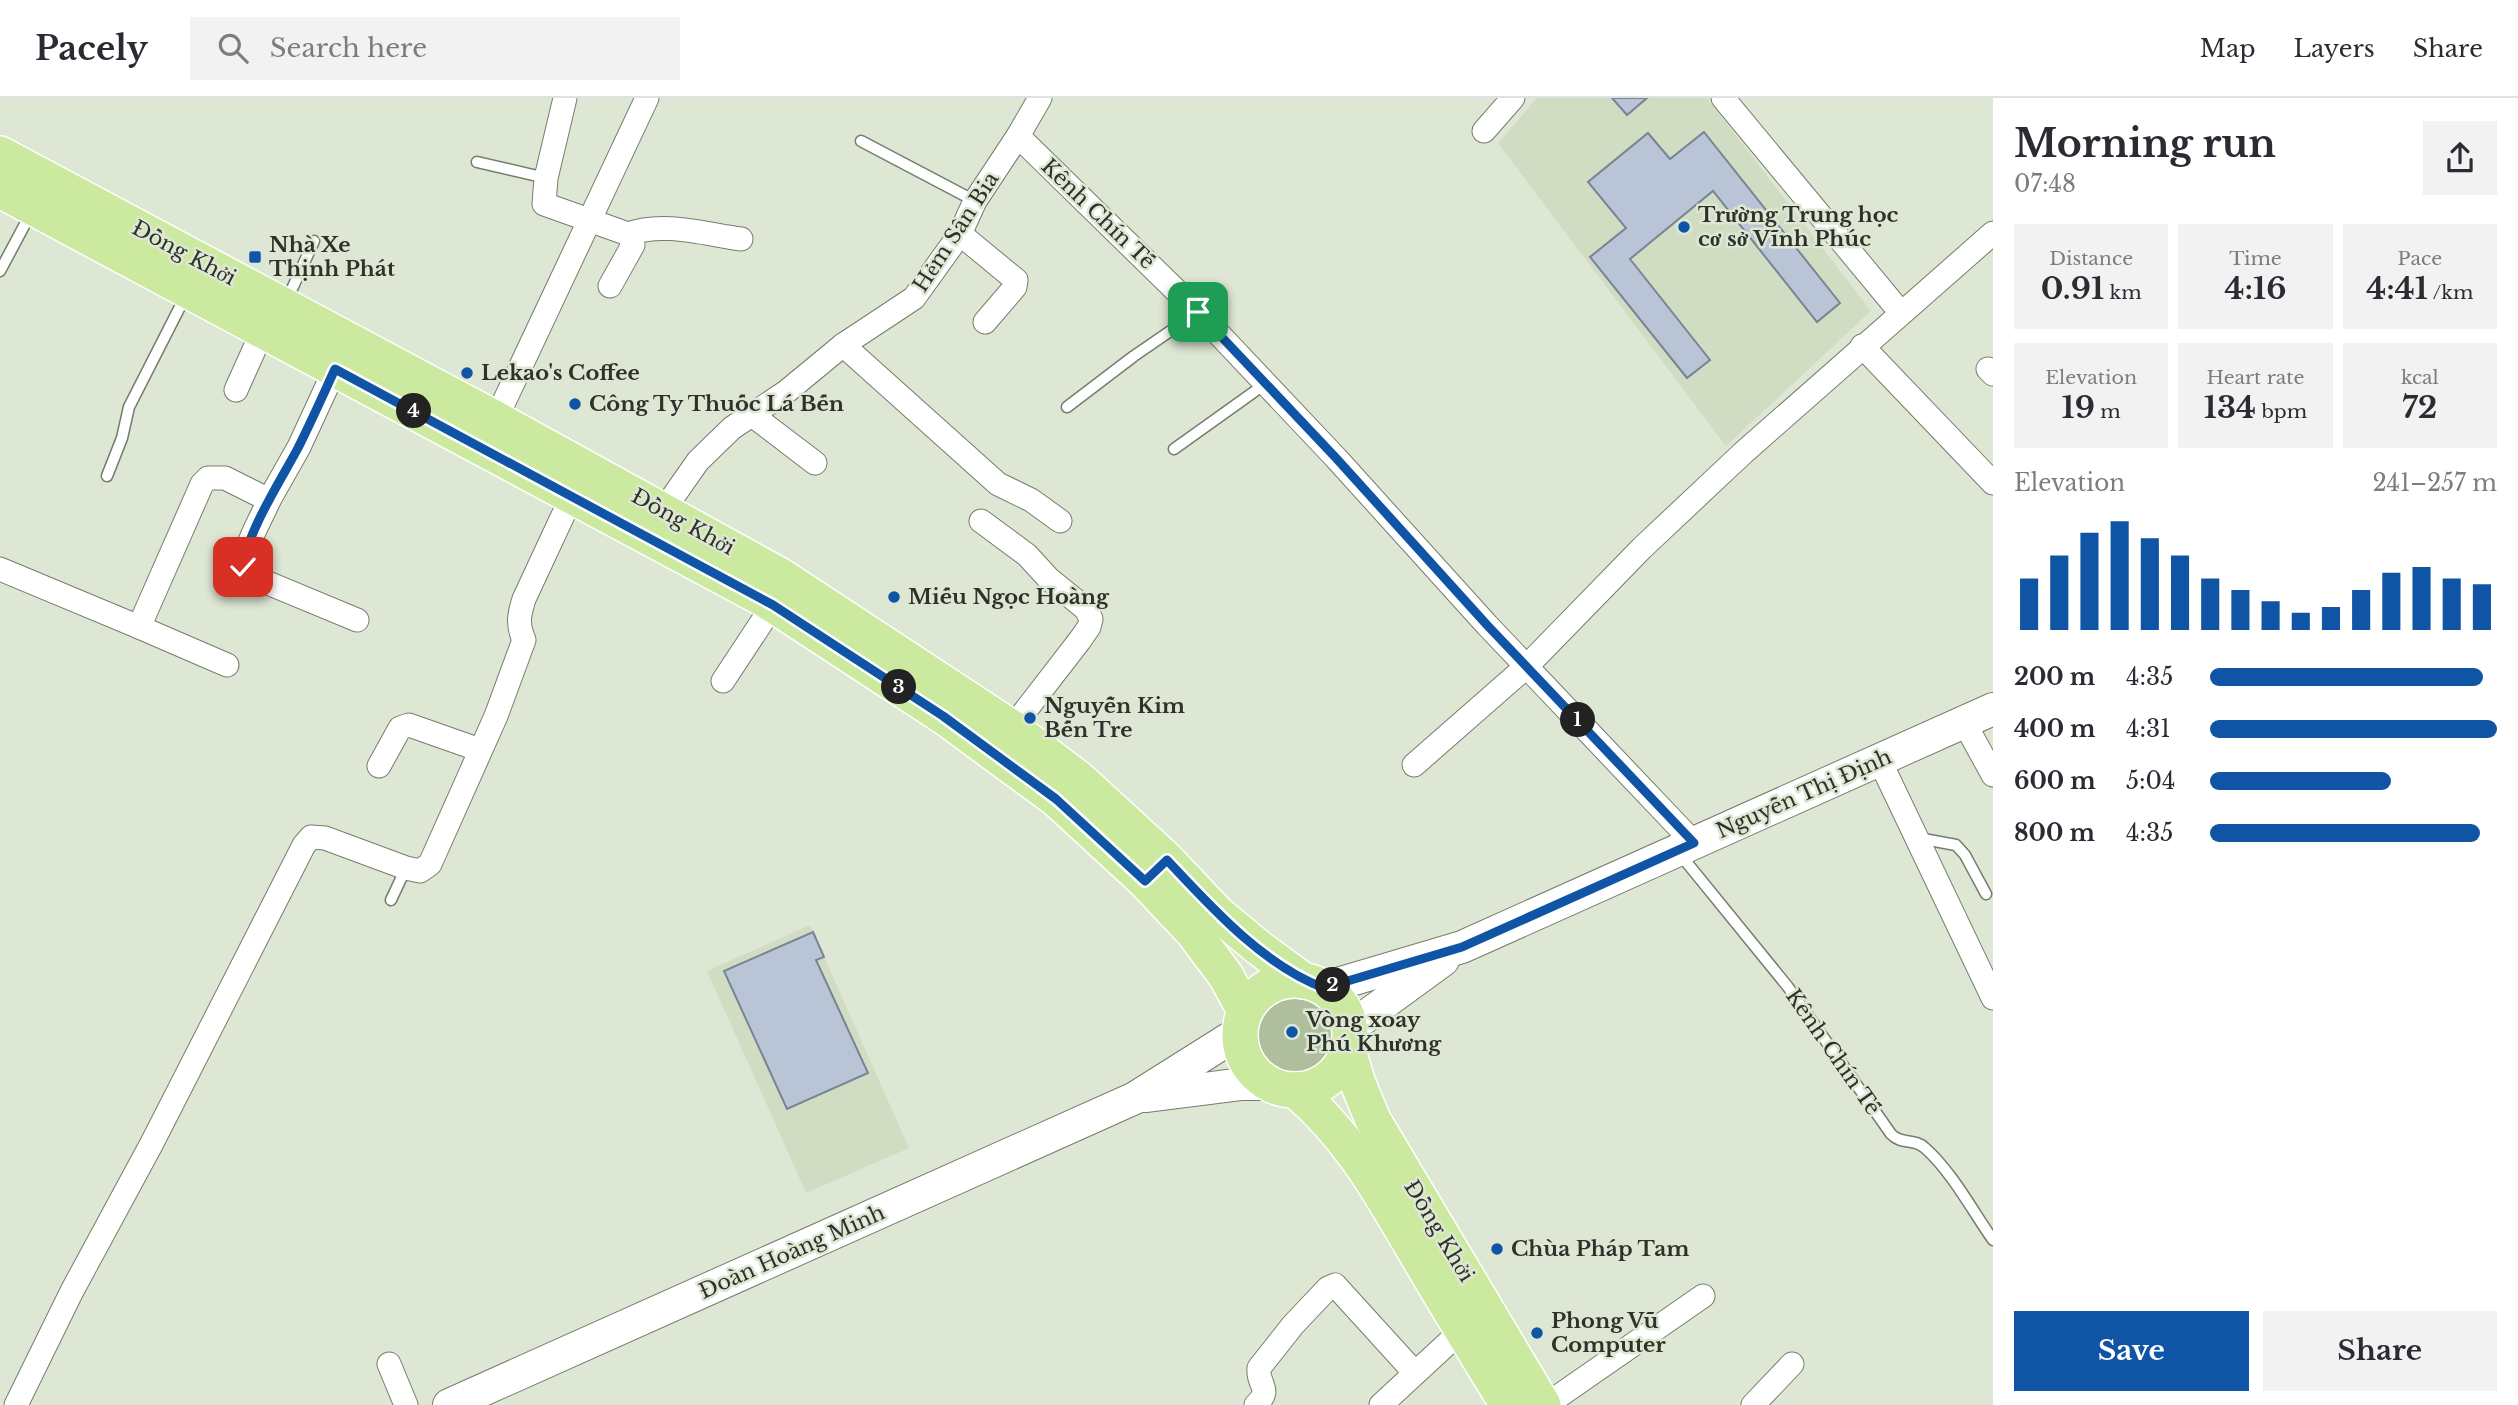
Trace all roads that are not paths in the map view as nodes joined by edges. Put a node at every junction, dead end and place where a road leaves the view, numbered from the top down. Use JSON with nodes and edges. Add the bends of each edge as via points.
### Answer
{"nodes":[{"id":1,"x":565,"y":98,"type":"edge"},
{"id":2,"x":647,"y":98,"type":"edge"},
{"id":3,"x":1513,"y":98,"type":"edge"},
{"id":4,"x":1723,"y":98,"type":"edge"},
{"id":5,"x":1032,"y":101,"type":"edge"},
{"id":6,"x":1484,"y":131,"type":"dead end"},
{"id":7,"x":1018,"y":136,"type":"junction"},
{"id":8,"x":861,"y":141,"type":"dead end"},
{"id":9,"x":0,"y":154,"type":"edge"},
{"id":10,"x":477,"y":162,"type":"dead end"},
{"id":11,"x":546,"y":178,"type":"junction"},
{"id":12,"x":0,"y":190,"type":"edge"},
{"id":13,"x":975,"y":201,"type":"junction"},
{"id":14,"x":33,"y":208,"type":"junction"},
{"id":15,"x":592,"y":219,"type":"junction"},
{"id":16,"x":1993,"y":233,"type":"edge"},
{"id":17,"x":628,"y":234,"type":"junction"},
{"id":18,"x":960,"y":234,"type":"junction"},
{"id":19,"x":741,"y":239,"type":"dead end"},
{"id":20,"x":314,"y":241,"type":"dead end"},
{"id":21,"x":0,"y":271,"type":"edge"},
{"id":22,"x":610,"y":286,"type":"dead end"},
{"id":23,"x":189,"y":290,"type":"junction"},
{"id":24,"x":1198,"y":312,"type":"junction"},
{"id":25,"x":275,"y":313,"type":"junction"},
{"id":26,"x":1901,"y":313,"type":"junction"},
{"id":27,"x":985,"y":322,"type":"dead end"},
{"id":28,"x":843,"y":345,"type":"junction"},
{"id":29,"x":1862,"y":346,"type":"junction"},
{"id":30,"x":335,"y":369,"type":"junction"},
{"id":31,"x":1265,"y":384,"type":"junction"},
{"id":32,"x":236,"y":390,"type":"dead end"},
{"id":33,"x":1068,"y":407,"type":"dead end"},
{"id":34,"x":752,"y":415,"type":"junction"},
{"id":35,"x":496,"y":419,"type":"junction"},
{"id":36,"x":1174,"y":449,"type":"dead end"},
{"id":37,"x":815,"y":463,"type":"dead end"},
{"id":38,"x":107,"y":476,"type":"dead end"},
{"id":39,"x":1993,"y":483,"type":"edge"},
{"id":40,"x":572,"y":496,"type":"junction"},
{"id":41,"x":269,"y":500,"type":"junction"},
{"id":42,"x":663,"y":511,"type":"junction"},
{"id":43,"x":981,"y":521,"type":"dead end"},
{"id":44,"x":1060,"y":521,"type":"dead end"},
{"id":45,"x":0,"y":569,"type":"edge"},
{"id":46,"x":772,"y":593,"type":"junction"},
{"id":47,"x":357,"y":620,"type":"dead end"},
{"id":48,"x":139,"y":627,"type":"junction"},
{"id":49,"x":227,"y":665,"type":"dead end"},
{"id":50,"x":1527,"y":666,"type":"junction"},
{"id":51,"x":723,"y":681,"type":"dead end"},
{"id":52,"x":1993,"y":709,"type":"edge"},
{"id":53,"x":1964,"y":722,"type":"junction"},
{"id":54,"x":1012,"y":728,"type":"junction"},
{"id":55,"x":480,"y":750,"type":"junction"},
{"id":56,"x":1879,"y":759,"type":"junction"},
{"id":57,"x":1414,"y":765,"type":"dead end"},
{"id":58,"x":379,"y":766,"type":"dead end"},
{"id":59,"x":1993,"y":775,"type":"edge"},
{"id":60,"x":1915,"y":838,"type":"junction"},
{"id":61,"x":1686,"y":847,"type":"junction"},
{"id":62,"x":406,"y":868,"type":"junction"},
{"id":63,"x":1156,"y":870,"type":"junction"},
{"id":64,"x":1986,"y":894,"type":"dead end"},
{"id":65,"x":391,"y":900,"type":"dead end"},
{"id":66,"x":1462,"y":947,"type":"junction"},
{"id":67,"x":1314,"y":984,"type":"junction"},
{"id":68,"x":1993,"y":998,"type":"edge"},
{"id":69,"x":1243,"y":1021,"type":"junction"},
{"id":70,"x":1349,"y":1039,"type":"junction"},
{"id":71,"x":1282,"y":1087,"type":"junction"},
{"id":72,"x":1135,"y":1098,"type":"junction"},
{"id":73,"x":1993,"y":1240,"type":"edge"},
{"id":74,"x":1703,"y":1296,"type":"dead end"},
{"id":75,"x":1462,"y":1331,"type":"junction"},
{"id":76,"x":389,"y":1364,"type":"dead end"},
{"id":77,"x":1792,"y":1364,"type":"dead end"},
{"id":78,"x":1415,"y":1373,"type":"junction"},
{"id":79,"x":502,"y":1393,"type":"edge"},
{"id":80,"x":16,"y":1405,"type":"edge"},
{"id":81,"x":406,"y":1405,"type":"edge"},
{"id":82,"x":449,"y":1405,"type":"edge"},
{"id":83,"x":1256,"y":1405,"type":"edge"},
{"id":84,"x":1381,"y":1405,"type":"edge"},
{"id":85,"x":1508,"y":1405,"type":"edge"},
{"id":86,"x":1544,"y":1405,"type":"edge"},
{"id":87,"x":1753,"y":1405,"type":"edge"}],
"edges":[{"from":1,"to":11,"type":"street"},
{"from":2,"to":15,"type":"street"},
{"from":3,"to":6,"type":"street"},
{"from":4,"to":26,"type":"street"},
{"from":5,"to":7,"type":"street","name":"Hẻm Sân Bia"},
{"from":7,"to":13,"type":"street","name":"Hẻm Sân Bia"},
{"from":7,"to":24,"type":"street","name":"Kênh Chín Tế"},
{"from":8,"to":13,"type":"lane"},
{"from":9,"to":25,"type":"main road","name":"Đồng Khởi"},
{"from":10,"to":11,"type":"lane"},
{"from":11,"to":15,"type":"street","via":[[544,204]]},
{"from":12,"to":14,"type":"main road","name":"Đồng Khởi"},
{"from":13,"to":18,"type":"street","name":"Hẻm Sân Bia"},
{"from":14,"to":21,"type":"lane"},
{"from":14,"to":23,"type":"main road","name":"Đồng Khởi"},
{"from":15,"to":17,"type":"street"},
{"from":15,"to":35,"type":"street"},
{"from":16,"to":26,"type":"street"},
{"from":17,"to":19,"type":"street","via":[[662,228]]},
{"from":17,"to":22,"type":"street","via":[[633,245]]},
{"from":18,"to":27,"type":"street","via":[[1016,280]]},
{"from":18,"to":28,"type":"street","name":"Hẻm Sân Bia","via":[[914,298]]},
{"from":20,"to":25,"type":"lane"},
{"from":23,"to":25,"type":"main road","name":"Đồng Khởi"},
{"from":23,"to":38,"type":"lane","via":[[129,407]]},
{"from":24,"to":31,"type":"street","name":"Kênh Chín Tế"},
{"from":24,"to":33,"type":"lane"},
{"from":25,"to":30,"type":"main road","name":"Đồng Khởi"},
{"from":25,"to":32,"type":"street"},
{"from":25,"to":35,"type":"main road","name":"Đồng Khởi"},
{"from":26,"to":29,"type":"street"},
{"from":28,"to":34,"type":"street","name":"Hẻm Sân Bia"},
{"from":28,"to":44,"type":"street","via":[[998,484]]},
{"from":29,"to":39,"type":"street"},
{"from":29,"to":50,"type":"street","via":[[1652,539]]},
{"from":30,"to":40,"type":"main road","name":"Đồng Khởi"},
{"from":30,"to":41,"type":"street"},
{"from":31,"to":36,"type":"lane"},
{"from":31,"to":50,"type":"street","name":"Kênh Chín Tế"},
{"from":34,"to":37,"type":"street"},
{"from":34,"to":42,"type":"street","name":"Hẻm Sân Bia","via":[[713,444]]},
{"from":35,"to":42,"type":"main road","name":"Đồng Khởi"},
{"from":40,"to":46,"type":"main road","name":"Đồng Khởi"},
{"from":40,"to":55,"type":"street","via":[[524,599],[518,617],[524,640]]},
{"from":41,"to":47,"type":"street","via":[[244,556],[246,575]]},
{"from":41,"to":48,"type":"street","via":[[225,478],[208,478]]},
{"from":42,"to":46,"type":"main road","name":"Đồng Khởi"},
{"from":43,"to":54,"type":"street","via":[[1027,555],[1086,609],[1091,619],[1090,627]]},
{"from":45,"to":48,"type":"street"},
{"from":46,"to":51,"type":"street"},
{"from":46,"to":54,"type":"main road","name":"Đồng Khởi"},
{"from":46,"to":63,"type":"main road","name":"Đồng Khởi"},
{"from":48,"to":49,"type":"street"},
{"from":50,"to":57,"type":"street"},
{"from":50,"to":61,"type":"street","name":"Kênh Chín Tế"},
{"from":52,"to":53,"type":"main road","name":"Nguyễn Thị Định"},
{"from":53,"to":56,"type":"main road","name":"Nguyễn Thị Định"},
{"from":53,"to":59,"type":"street"},
{"from":54,"to":63,"type":"main road","name":"Đồng Khởi","via":[[1079,779]]},
{"from":55,"to":58,"type":"street","via":[[409,725],[400,728]]},
{"from":55,"to":62,"type":"street","via":[[430,864],[420,871]]},
{"from":56,"to":60,"type":"street"},
{"from":56,"to":61,"type":"main road","name":"Nguyễn Thị Định"},
{"from":60,"to":64,"type":"lane","via":[[1956,845]]},
{"from":60,"to":68,"type":"street"},
{"from":61,"to":66,"type":"main road","name":"Nguyễn Thị Định"},
{"from":61,"to":73,"type":"lane","name":"Kênh Chín Tế","via":[[1892,1134],[1921,1144],[1937,1160]]},
{"from":62,"to":65,"type":"lane"},
{"from":62,"to":80,"type":"street","via":[[325,838],[311,836],[304,845]]},
{"from":63,"to":67,"type":"main road","name":"Đồng Khởi"},
{"from":63,"to":69,"type":"main road","name":"Đồng Khởi","via":[[1226,976]]},
{"from":66,"to":67,"type":"main road","name":"Nguyễn Thị Định"},
{"from":66,"to":70,"type":"main road","name":"Nguyễn Thị Định"},
{"from":67,"to":69,"type":"main road","via":[[1277,983],[1253,999]]},
{"from":67,"to":70,"type":"main road","via":[[1337,999],[1346,1013]]},
{"from":69,"to":71,"type":"main road","via":[[1241,1048],[1247,1063],[1257,1075]]},
{"from":69,"to":72,"type":"main road","name":"Đoàn Hoàng Minh"},
{"from":70,"to":71,"type":"main road","via":[[1334,1074],[1309,1088]]},
{"from":70,"to":86,"type":"main road","name":"Đồng Khởi","via":[[1357,1081],[1373,1120]]},
{"from":71,"to":72,"type":"main road","name":"Đoàn Hoàng Minh","via":[[1242,1083]]},
{"from":71,"to":75,"type":"main road","name":"Đồng Khởi","via":[[1321,1112],[1343,1137]]},
{"from":72,"to":79,"type":"main road","name":"Đoàn Hoàng Minh"},
{"from":74,"to":86,"type":"street"},
{"from":75,"to":78,"type":"street"},
{"from":75,"to":85,"type":"main road","name":"Đồng Khởi"},
{"from":76,"to":81,"type":"street"},
{"from":77,"to":87,"type":"street"},
{"from":78,"to":83,"type":"street","via":[[1335,1285],[1293,1325],[1259,1368],[1265,1389]]},
{"from":78,"to":84,"type":"street"},
{"from":79,"to":82,"type":"main road","name":"Đoàn Hoàng Minh"}]}
